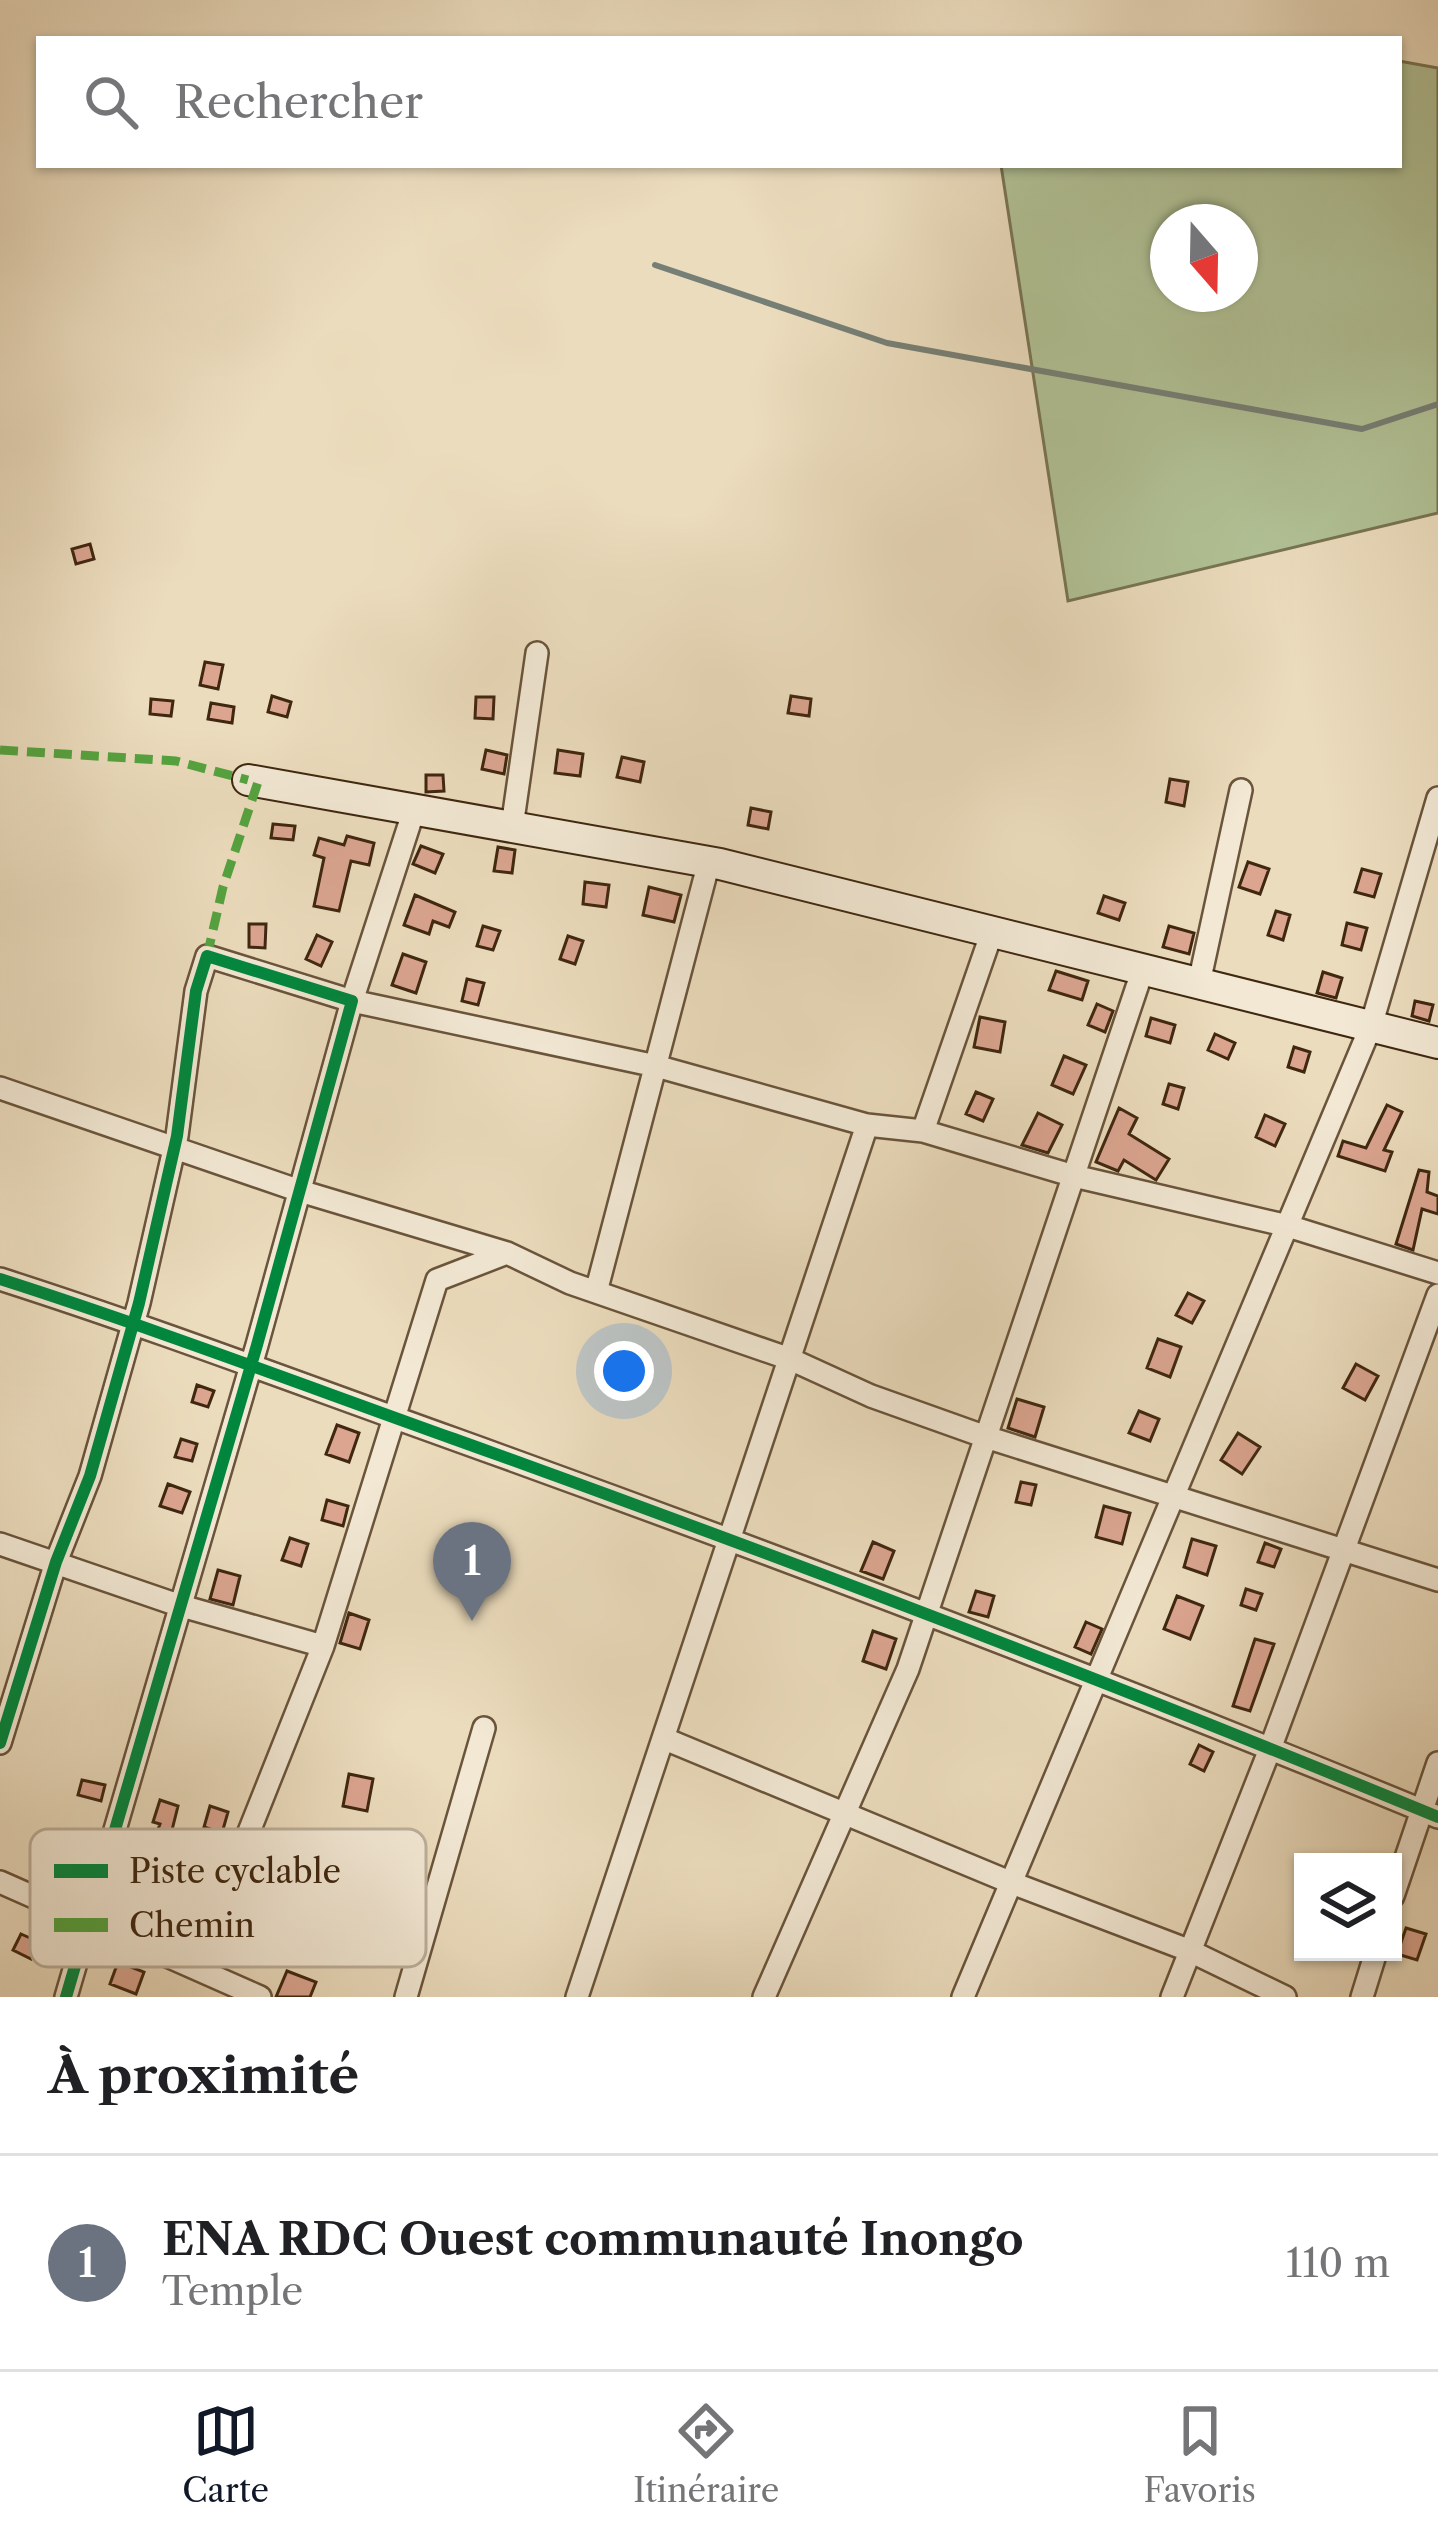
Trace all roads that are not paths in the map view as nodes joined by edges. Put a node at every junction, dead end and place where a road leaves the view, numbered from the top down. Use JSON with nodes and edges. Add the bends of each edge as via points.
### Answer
{"nodes":[{"id":1,"x":537,"y":652,"type":"dead end"},
{"id":2,"x":248,"y":781,"type":"dead end"},
{"id":3,"x":1241,"y":790,"type":"dead end"},
{"id":4,"x":1438,"y":798,"type":"edge"},
{"id":5,"x":413,"y":810,"type":"junction"},
{"id":6,"x":512,"y":827,"type":"junction"},
{"id":7,"x":709,"y":862,"type":"junction"},
{"id":8,"x":992,"y":932,"type":"junction"},
{"id":9,"x":1143,"y":969,"type":"junction"},
{"id":10,"x":1199,"y":983,"type":"junction"},
{"id":11,"x":352,"y":1001,"type":"junction"},
{"id":12,"x":1371,"y":1026,"type":"junction"},
{"id":13,"x":1438,"y":1043,"type":"edge"},
{"id":14,"x":656,"y":1066,"type":"junction"},
{"id":15,"x":0,"y":1088,"type":"edge"},
{"id":16,"x":867,"y":1125,"type":"junction"},
{"id":17,"x":923,"y":1131,"type":"junction"},
{"id":18,"x":175,"y":1146,"type":"junction"},
{"id":19,"x":1074,"y":1176,"type":"junction"},
{"id":20,"x":300,"y":1191,"type":"junction"},
{"id":21,"x":1288,"y":1226,"type":"junction"},
{"id":22,"x":507,"y":1252,"type":"junction"},
{"id":23,"x":1438,"y":1273,"type":"edge"},
{"id":24,"x":0,"y":1279,"type":"edge"},
{"id":25,"x":596,"y":1292,"type":"junction"},
{"id":26,"x":1438,"y":1294,"type":"edge"},
{"id":27,"x":134,"y":1321,"type":"junction"},
{"id":28,"x":790,"y":1360,"type":"junction"},
{"id":29,"x":252,"y":1363,"type":"junction"},
{"id":30,"x":394,"y":1418,"type":"junction"},
{"id":31,"x":986,"y":1436,"type":"junction"},
{"id":32,"x":1175,"y":1499,"type":"junction"},
{"id":33,"x":731,"y":1539,"type":"junction"},
{"id":34,"x":0,"y":1544,"type":"edge"},
{"id":35,"x":1344,"y":1548,"type":"junction"},
{"id":36,"x":56,"y":1562,"type":"junction"},
{"id":37,"x":1438,"y":1580,"type":"edge"},
{"id":38,"x":178,"y":1605,"type":"junction"},
{"id":39,"x":927,"y":1613,"type":"junction"},
{"id":40,"x":323,"y":1646,"type":"junction"},
{"id":41,"x":1099,"y":1678,"type":"junction"},
{"id":42,"x":484,"y":1727,"type":"dead end"},
{"id":43,"x":665,"y":1739,"type":"junction"},
{"id":44,"x":0,"y":1743,"type":"edge"},
{"id":45,"x":1270,"y":1749,"type":"junction"},
{"id":46,"x":1438,"y":1763,"type":"edge"},
{"id":47,"x":844,"y":1814,"type":"junction"},
{"id":48,"x":1429,"y":1814,"type":"edge"},
{"id":49,"x":115,"y":1829,"type":"edge"},
{"id":50,"x":250,"y":1829,"type":"edge"},
{"id":51,"x":1402,"y":1876,"type":"edge"},
{"id":52,"x":0,"y":1882,"type":"edge"},
{"id":53,"x":1012,"y":1883,"type":"junction"},
{"id":54,"x":30,"y":1895,"type":"edge"},
{"id":55,"x":426,"y":1928,"type":"edge"},
{"id":56,"x":1188,"y":1950,"type":"junction"},
{"id":57,"x":1373,"y":1961,"type":"edge"},
{"id":58,"x":75,"y":1967,"type":"edge"},
{"id":59,"x":195,"y":1967,"type":"edge"},
{"id":60,"x":415,"y":1967,"type":"edge"},
{"id":61,"x":65,"y":1997,"type":"edge"},
{"id":62,"x":260,"y":1997,"type":"edge"},
{"id":63,"x":406,"y":1997,"type":"edge"},
{"id":64,"x":577,"y":1997,"type":"edge"},
{"id":65,"x":764,"y":1997,"type":"edge"},
{"id":66,"x":963,"y":1997,"type":"edge"},
{"id":67,"x":1172,"y":1997,"type":"edge"},
{"id":68,"x":1285,"y":1997,"type":"edge"},
{"id":69,"x":1362,"y":1997,"type":"edge"}],
"edges":[{"from":1,"to":6,"type":"street"},
{"from":2,"to":5,"type":"street"},
{"from":3,"to":10,"type":"street"},
{"from":4,"to":12,"type":"street"},
{"from":5,"to":6,"type":"street"},
{"from":5,"to":11,"type":"street"},
{"from":6,"to":7,"type":"street"},
{"from":7,"to":8,"type":"street"},
{"from":7,"to":14,"type":"street"},
{"from":8,"to":9,"type":"street"},
{"from":8,"to":17,"type":"street"},
{"from":9,"to":10,"type":"street"},
{"from":9,"to":19,"type":"street"},
{"from":10,"to":12,"type":"street"},
{"from":11,"to":14,"type":"street"},
{"from":11,"to":18,"type":"street","via":[[207,956]]},
{"from":11,"to":20,"type":"street"},
{"from":12,"to":13,"type":"street"},
{"from":12,"to":21,"type":"street"},
{"from":14,"to":16,"type":"street"},
{"from":14,"to":25,"type":"street"},
{"from":15,"to":18,"type":"street"},
{"from":16,"to":17,"type":"street"},
{"from":16,"to":28,"type":"street"},
{"from":17,"to":19,"type":"street"},
{"from":18,"to":20,"type":"street"},
{"from":18,"to":27,"type":"street"},
{"from":19,"to":21,"type":"street"},
{"from":19,"to":31,"type":"street"},
{"from":20,"to":22,"type":"street"},
{"from":20,"to":29,"type":"street"},
{"from":21,"to":23,"type":"street"},
{"from":21,"to":32,"type":"street"},
{"from":22,"to":25,"type":"street"},
{"from":22,"to":30,"type":"street","via":[[437,1280]]},
{"from":24,"to":27,"type":"street"},
{"from":25,"to":28,"type":"street"},
{"from":26,"to":35,"type":"street"},
{"from":27,"to":29,"type":"street"},
{"from":27,"to":36,"type":"street"},
{"from":28,"to":31,"type":"street"},
{"from":28,"to":33,"type":"street"},
{"from":29,"to":30,"type":"street"},
{"from":29,"to":38,"type":"street"},
{"from":30,"to":33,"type":"street"},
{"from":30,"to":40,"type":"street"},
{"from":31,"to":32,"type":"street"},
{"from":31,"to":39,"type":"street"},
{"from":32,"to":35,"type":"street"},
{"from":32,"to":41,"type":"street"},
{"from":33,"to":39,"type":"street"},
{"from":33,"to":43,"type":"street"},
{"from":34,"to":36,"type":"street"},
{"from":35,"to":37,"type":"street"},
{"from":35,"to":45,"type":"street"},
{"from":36,"to":38,"type":"street"},
{"from":36,"to":44,"type":"street"},
{"from":38,"to":40,"type":"street"},
{"from":38,"to":49,"type":"street"},
{"from":39,"to":41,"type":"street"},
{"from":39,"to":47,"type":"street"},
{"from":40,"to":50,"type":"street"},
{"from":41,"to":45,"type":"street"},
{"from":41,"to":53,"type":"street"},
{"from":42,"to":55,"type":"street"},
{"from":43,"to":47,"type":"street"},
{"from":43,"to":64,"type":"street"},
{"from":45,"to":48,"type":"street"},
{"from":45,"to":56,"type":"street"},
{"from":46,"to":48,"type":"street"},
{"from":47,"to":53,"type":"street"},
{"from":47,"to":65,"type":"street"},
{"from":48,"to":51,"type":"street"},
{"from":52,"to":54,"type":"street"},
{"from":53,"to":56,"type":"street"},
{"from":53,"to":66,"type":"street"},
{"from":56,"to":67,"type":"street"},
{"from":56,"to":68,"type":"street"},
{"from":57,"to":69,"type":"street"},
{"from":58,"to":61,"type":"street"},
{"from":59,"to":62,"type":"street"},
{"from":60,"to":63,"type":"street"}]}
